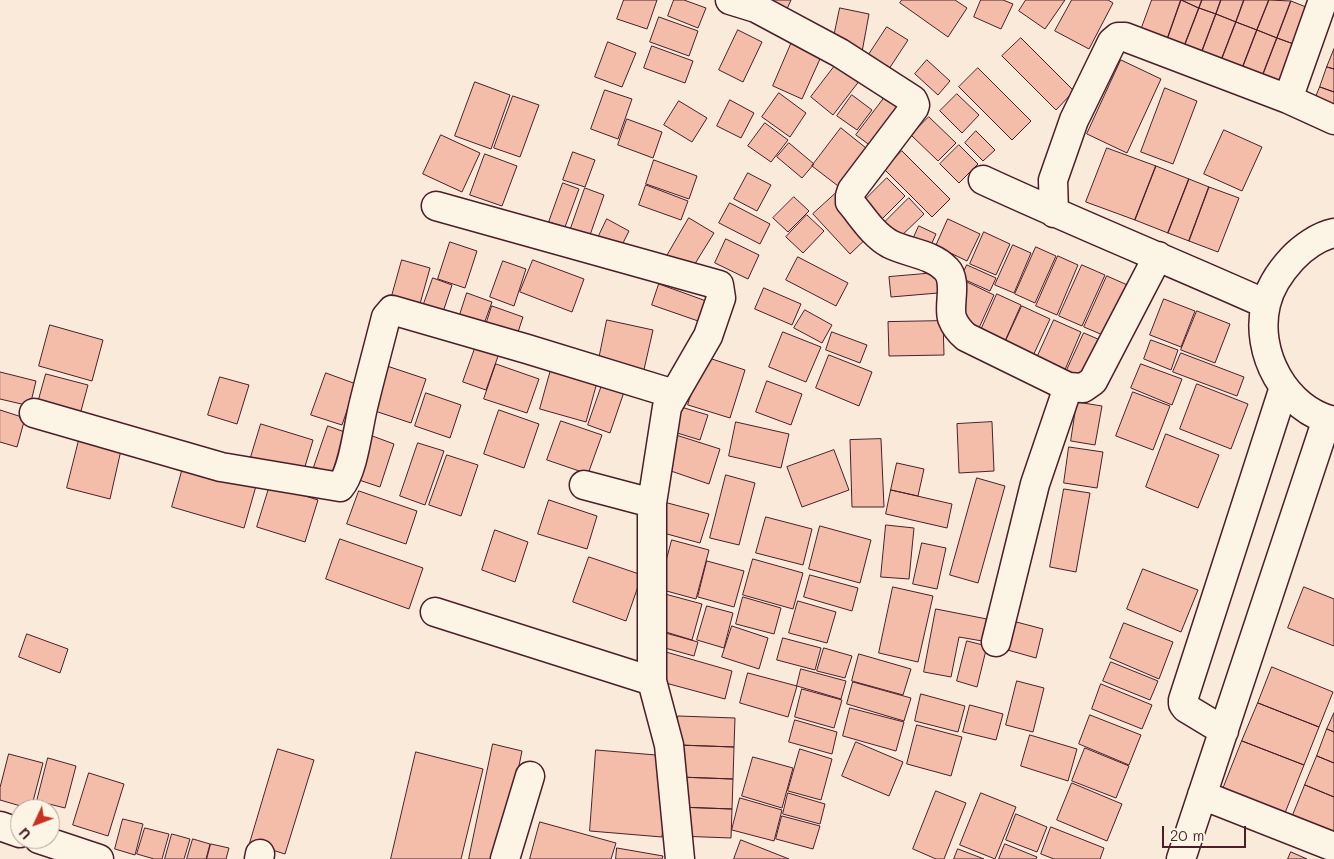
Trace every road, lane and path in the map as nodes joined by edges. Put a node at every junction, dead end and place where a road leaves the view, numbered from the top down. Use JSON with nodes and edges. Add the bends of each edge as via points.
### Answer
{"nodes":[{"id":1,"x":730,"y":0,"type":"edge"},
{"id":2,"x":1323,"y":0,"type":"edge"},
{"id":3,"x":1288,"y":99,"type":"junction"},
{"id":4,"x":1334,"y":120,"type":"edge"},
{"id":5,"x":983,"y":180,"type":"dead end"},
{"id":6,"x":436,"y":206,"type":"dead end"},
{"id":7,"x":1054,"y":213,"type":"junction"},
{"id":8,"x":1334,"y":233,"type":"edge"},
{"id":9,"x":1158,"y":256,"type":"junction"},
{"id":10,"x":1266,"y":304,"type":"junction"},
{"id":11,"x":1068,"y":387,"type":"junction"},
{"id":12,"x":1284,"y":387,"type":"junction"},
{"id":13,"x":674,"y":394,"type":"junction"},
{"id":14,"x":34,"y":413,"type":"dead end"},
{"id":15,"x":1330,"y":420,"type":"edge"},
{"id":16,"x":584,"y":485,"type":"dead end"},
{"id":17,"x":652,"y":502,"type":"junction"},
{"id":18,"x":435,"y":612,"type":"dead end"},
{"id":19,"x":996,"y":642,"type":"dead end"},
{"id":20,"x":652,"y":681,"type":"junction"},
{"id":21,"x":1224,"y":731,"type":"junction"},
{"id":22,"x":530,"y":776,"type":"dead end"},
{"id":23,"x":1202,"y":795,"type":"junction"},
{"id":24,"x":60,"y":846,"type":"edge"},
{"id":25,"x":1334,"y":847,"type":"edge"},
{"id":26,"x":99,"y":859,"type":"edge"},
{"id":27,"x":504,"y":859,"type":"edge"},
{"id":28,"x":680,"y":859,"type":"edge"},
{"id":29,"x":1181,"y":859,"type":"edge"}],
"edges":[{"from":1,"to":11,"type":"main road","via":[[756,8],[832,49],[913,100],[914,108],[852,190],[850,202],[879,237],[935,260],[948,270],[952,284],[952,317],[966,337]]},
{"from":2,"to":3,"type":"main road"},
{"from":3,"to":4,"type":"main road"},
{"from":3,"to":7,"type":"main road","via":[[1125,36],[1115,38],[1074,120],[1053,180]]},
{"from":5,"to":7,"type":"main road"},
{"from":6,"to":13,"type":"main road","via":[[719,285],[721,298],[708,336]]},
{"from":7,"to":9,"type":"main road"},
{"from":8,"to":10,"type":"main road","via":[[1301,249],[1278,274]]},
{"from":9,"to":10,"type":"main road"},
{"from":9,"to":11,"type":"main road","via":[[1093,381],[1083,388]]},
{"from":10,"to":12,"type":"main road","via":[[1263,333],[1270,362]]},
{"from":11,"to":19,"type":"main road","via":[[1035,484]]},
{"from":12,"to":15,"type":"main road","via":[[1303,406]]},
{"from":12,"to":21,"type":"main road","via":[[1183,700],[1186,708]]},
{"from":13,"to":14,"type":"main road","via":[[392,310],[386,317],[346,481],[340,488],[221,467]]},
{"from":13,"to":17,"type":"main road","via":[[667,407]]},
{"from":15,"to":21,"type":"main road"},
{"from":16,"to":17,"type":"main road"},
{"from":17,"to":20,"type":"main road"},
{"from":18,"to":20,"type":"main road"},
{"from":20,"to":28,"type":"main road","via":[[669,745]]},
{"from":21,"to":23,"type":"main road"},
{"from":22,"to":27,"type":"main road"},
{"from":23,"to":25,"type":"main road"},
{"from":23,"to":29,"type":"main road"},
{"from":24,"to":26,"type":"main road"}]}
